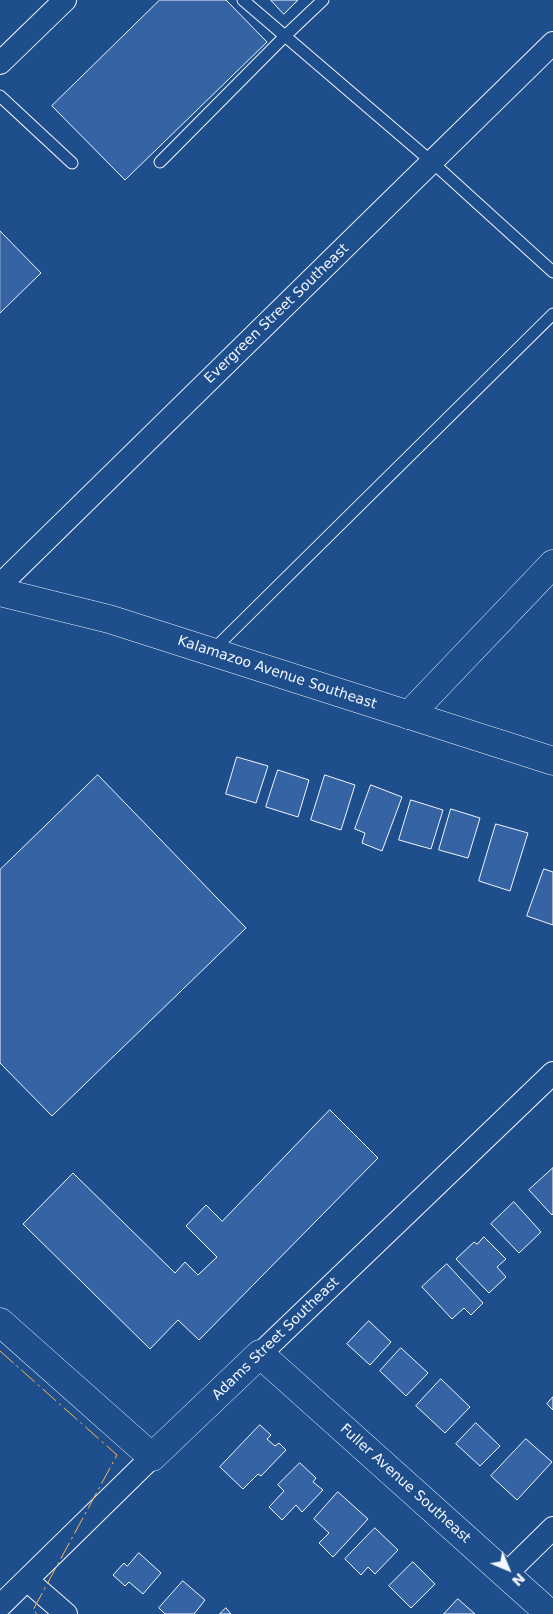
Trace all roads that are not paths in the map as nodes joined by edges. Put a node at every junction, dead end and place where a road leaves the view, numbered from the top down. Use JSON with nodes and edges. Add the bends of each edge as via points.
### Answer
{"nodes":[{"id":1,"x":66,"y":0,"type":"edge"},
{"id":2,"x":243,"y":0,"type":"edge"},
{"id":3,"x":323,"y":0,"type":"edge"},
{"id":4,"x":285,"y":36,"type":"junction"},
{"id":5,"x":553,"y":43,"type":"edge"},
{"id":6,"x":0,"y":63,"type":"edge"},
{"id":7,"x":0,"y":96,"type":"edge"},
{"id":8,"x":160,"y":162,"type":"dead end"},
{"id":9,"x":432,"y":162,"type":"junction"},
{"id":10,"x":72,"y":163,"type":"dead end"},
{"id":11,"x":553,"y":272,"type":"edge"},
{"id":12,"x":553,"y":314,"type":"edge"},
{"id":13,"x":553,"y":564,"type":"edge"},
{"id":14,"x":0,"y":585,"type":"edge"},
{"id":15,"x":0,"y":592,"type":"edge"},
{"id":16,"x":210,"y":653,"type":"junction"},
{"id":17,"x":409,"y":715,"type":"junction"},
{"id":18,"x":553,"y":761,"type":"edge"},
{"id":19,"x":553,"y":1073,"type":"edge"},
{"id":20,"x":0,"y":1322,"type":"edge"},
{"id":21,"x":260,"y":1354,"type":"junction"},
{"id":22,"x":152,"y":1457,"type":"junction"},
{"id":23,"x":553,"y":1528,"type":"edge"},
{"id":24,"x":506,"y":1574,"type":"junction"},
{"id":25,"x":27,"y":1580,"type":"junction"},
{"id":26,"x":0,"y":1606,"type":"edge"},
{"id":27,"x":66,"y":1614,"type":"edge"},
{"id":28,"x":550,"y":1614,"type":"edge"}],
"edges":[{"from":1,"to":6,"type":"street"},
{"from":2,"to":4,"type":"lane"},
{"from":3,"to":4,"type":"lane"},
{"from":4,"to":8,"type":"lane"},
{"from":4,"to":9,"type":"lane"},
{"from":5,"to":9,"type":"street","name":"Evergreen Street Southeast"},
{"from":7,"to":10,"type":"lane"},
{"from":9,"to":11,"type":"lane"},
{"from":9,"to":14,"type":"street","name":"Evergreen Street Southeast"},
{"from":12,"to":16,"type":"lane"},
{"from":13,"to":17,"type":"street"},
{"from":15,"to":16,"type":"street","name":"Kalamazoo Avenue Southeast","via":[[109,619]]},
{"from":16,"to":17,"type":"street","name":"Kalamazoo Avenue Southeast"},
{"from":17,"to":18,"type":"street","name":"Kalamazoo Avenue Southeast"},
{"from":19,"to":21,"type":"street","name":"Adams Street Southeast"},
{"from":20,"to":22,"type":"street"},
{"from":21,"to":22,"type":"street","name":"Adams Street Southeast"},
{"from":21,"to":24,"type":"street","name":"Fuller Avenue Southeast"},
{"from":22,"to":25,"type":"street","name":"Adams Street Southeast"},
{"from":23,"to":24,"type":"street"},
{"from":24,"to":28,"type":"street","name":"Fuller Avenue Southeast"},
{"from":25,"to":26,"type":"street","name":"Adams Street Southeast"},
{"from":25,"to":27,"type":"street"}]}
